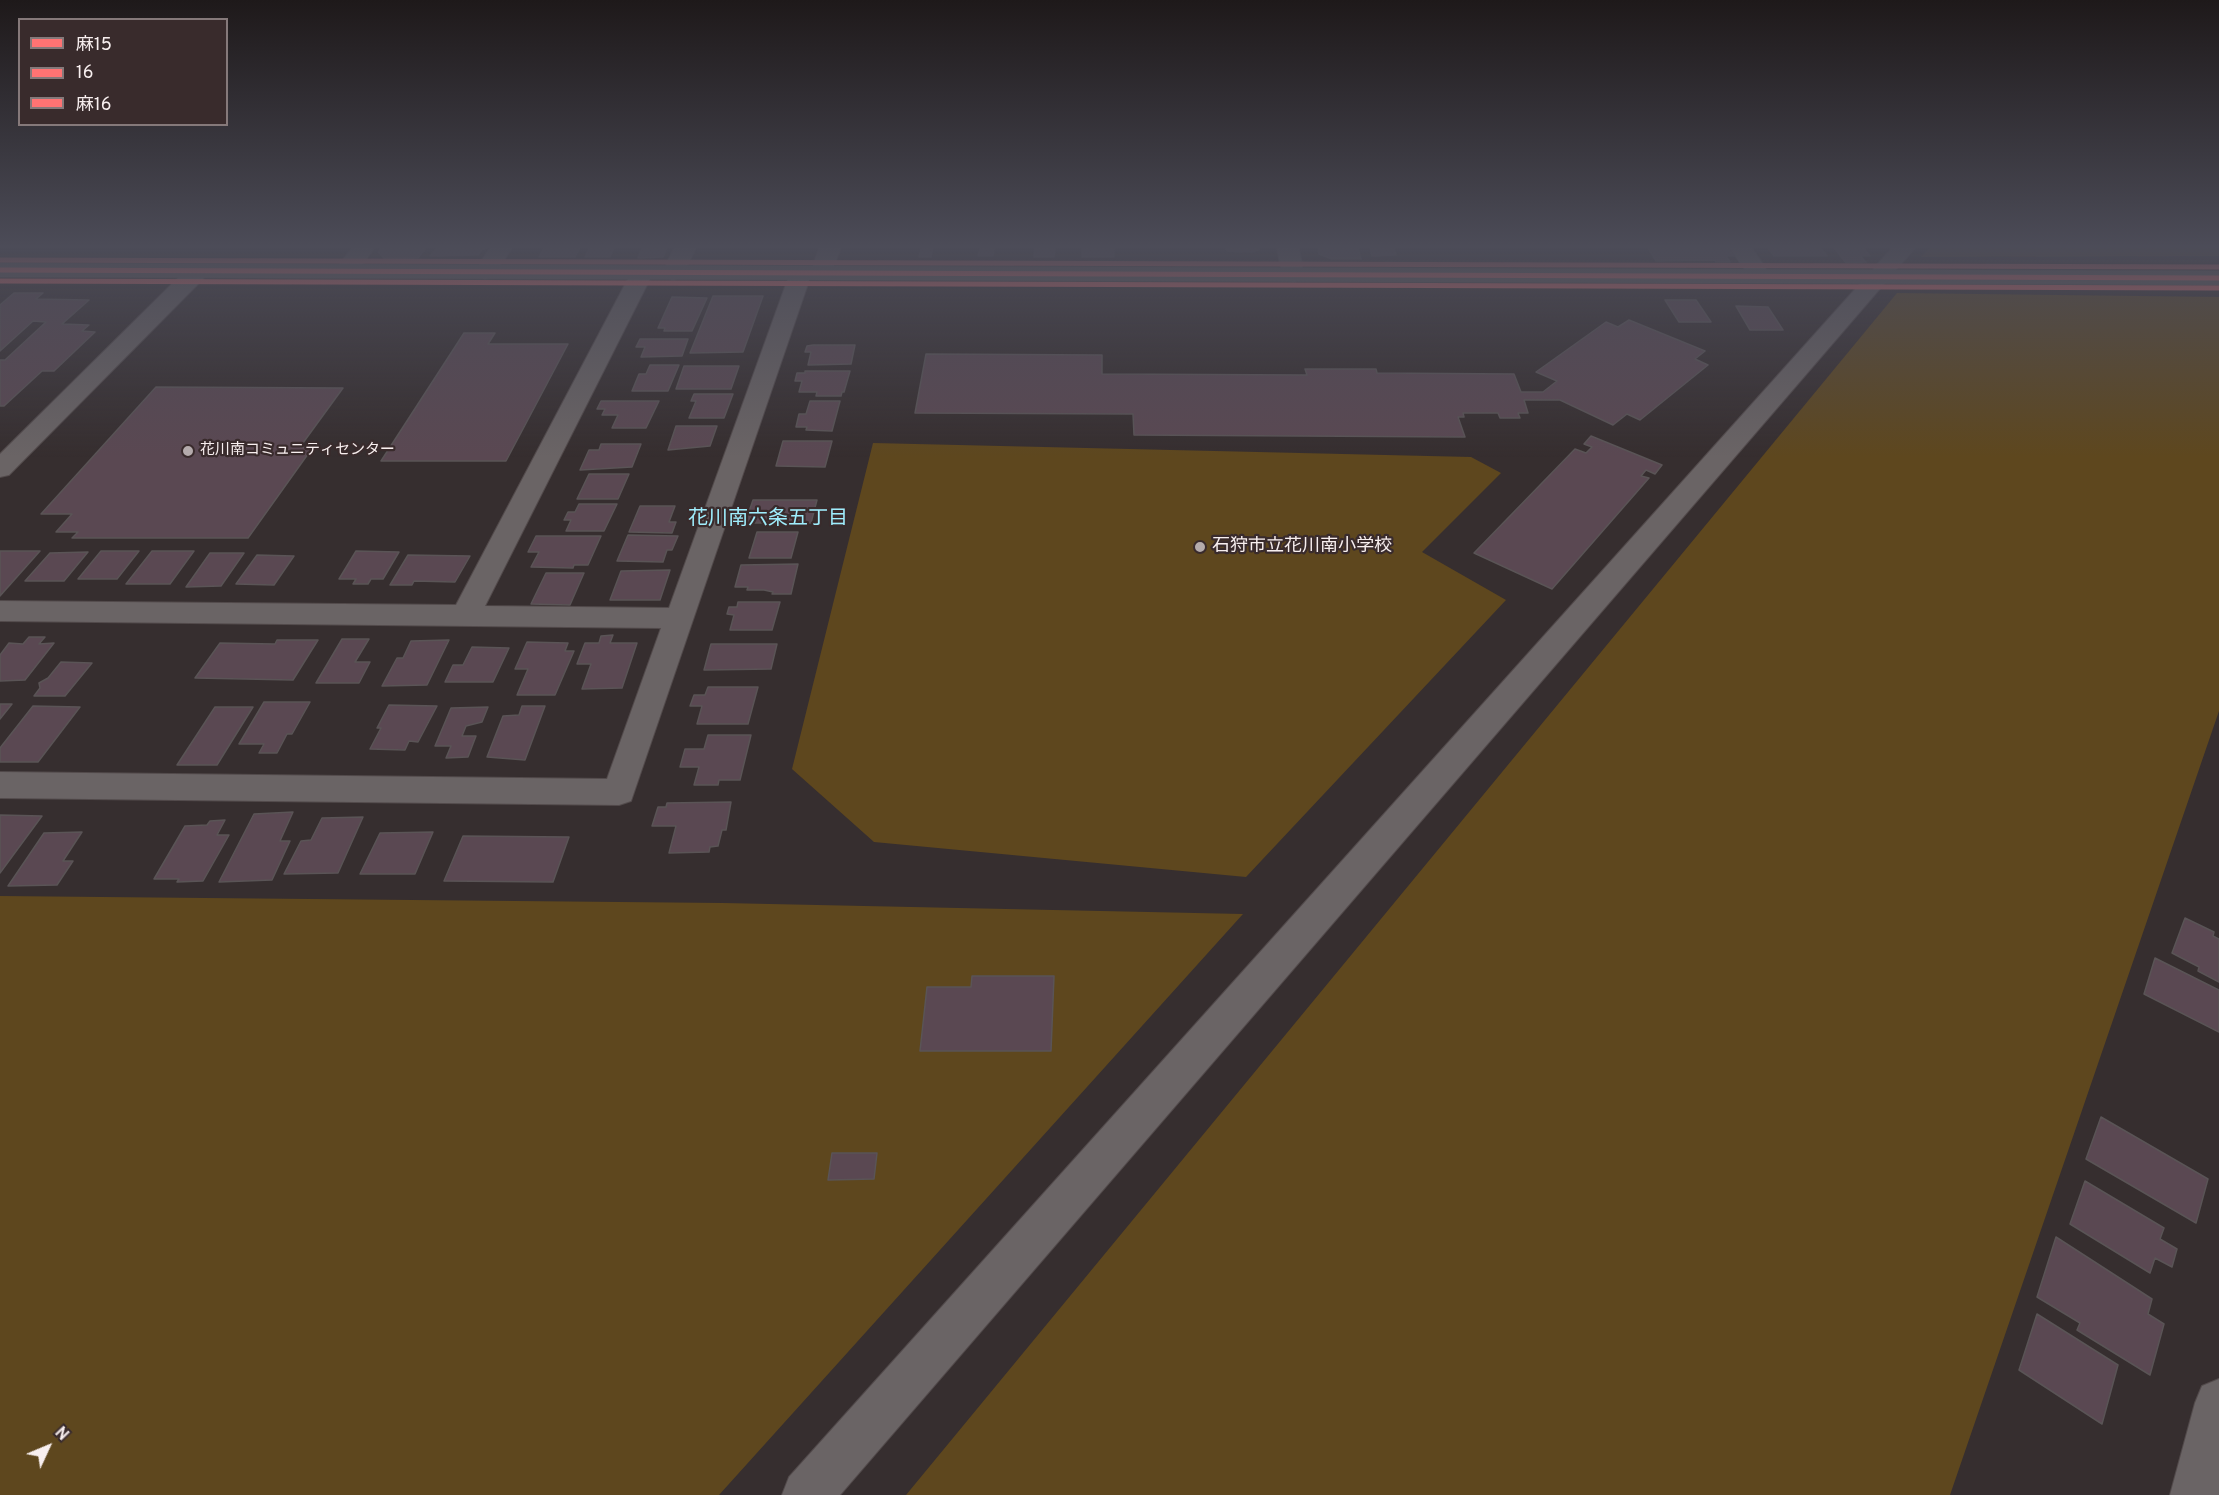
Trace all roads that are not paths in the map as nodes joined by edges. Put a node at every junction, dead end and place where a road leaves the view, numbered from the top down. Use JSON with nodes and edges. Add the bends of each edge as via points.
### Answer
{"nodes":[{"id":1,"x":151,"y":318,"type":"edge"},
{"id":2,"x":619,"y":318,"type":"edge"},
{"id":3,"x":794,"y":318,"type":"edge"},
{"id":4,"x":1843,"y":318,"type":"edge"},
{"id":5,"x":0,"y":469,"type":"edge"},
{"id":6,"x":0,"y":611,"type":"edge"},
{"id":7,"x":465,"y":616,"type":"junction"},
{"id":8,"x":680,"y":618,"type":"junction"},
{"id":9,"x":0,"y":785,"type":"edge"},
{"id":10,"x":2219,"y":1402,"type":"edge"},
{"id":11,"x":807,"y":1495,"type":"edge"},
{"id":12,"x":2195,"y":1495,"type":"edge"}],
"edges":[{"from":1,"to":5,"type":"street"},
{"from":2,"to":7,"type":"street"},
{"from":3,"to":8,"type":"street"},
{"from":4,"to":11,"type":"street"},
{"from":6,"to":7,"type":"street"},
{"from":7,"to":8,"type":"street"},
{"from":8,"to":9,"type":"street","via":[[619,792]]},
{"from":10,"to":12,"type":"street"}]}
